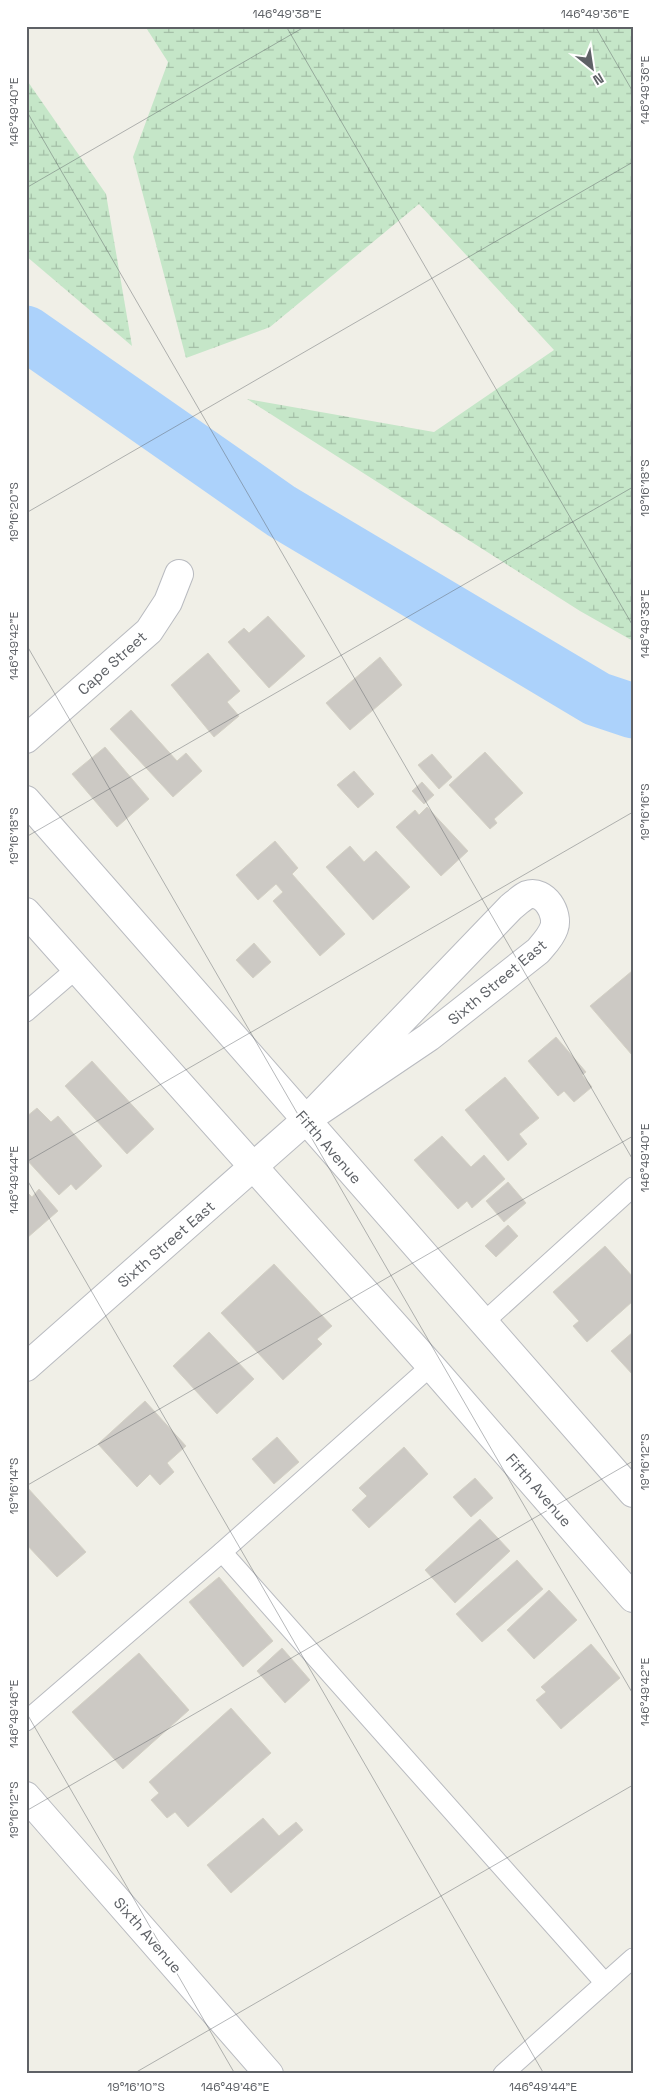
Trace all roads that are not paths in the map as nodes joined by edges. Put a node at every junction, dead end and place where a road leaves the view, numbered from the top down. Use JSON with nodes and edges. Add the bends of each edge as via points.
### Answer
{"nodes":[{"id":1,"x":179,"y":574,"type":"dead end"},
{"id":2,"x":26,"y":739,"type":"edge"},
{"id":3,"x":26,"y":800,"type":"edge"},
{"id":4,"x":26,"y":912,"type":"edge"},
{"id":5,"x":76,"y":969,"type":"junction"},
{"id":6,"x":26,"y":1012,"type":"edge"},
{"id":7,"x":306,"y":1120,"type":"junction"},
{"id":8,"x":254,"y":1167,"type":"junction"},
{"id":9,"x":633,"y":1187,"type":"edge"},
{"id":10,"x":484,"y":1322,"type":"junction"},
{"id":11,"x":431,"y":1366,"type":"junction"},
{"id":12,"x":26,"y":1367,"type":"edge"},
{"id":13,"x":633,"y":1493,"type":"edge"},
{"id":14,"x":222,"y":1552,"type":"junction"},
{"id":15,"x":633,"y":1598,"type":"edge"},
{"id":16,"x":26,"y":1721,"type":"edge"},
{"id":17,"x":26,"y":1796,"type":"edge"},
{"id":18,"x":633,"y":1958,"type":"edge"},
{"id":19,"x":605,"y":1983,"type":"junction"},
{"id":20,"x":269,"y":2074,"type":"edge"},
{"id":21,"x":503,"y":2074,"type":"edge"}],
"edges":[{"from":1,"to":2,"type":"street","name":"Cape Street","via":[[168,602],[149,631]]},
{"from":3,"to":7,"type":"street","name":"Fifth Avenue"},
{"from":4,"to":5,"type":"street","name":"Fifth Avenue"},
{"from":5,"to":6,"type":"lane"},
{"from":5,"to":8,"type":"street","name":"Fifth Avenue"},
{"from":7,"to":7,"type":"street","name":"Sixth Street East","via":[[511,907],[527,895],[540,896],[546,901],[555,916],[554,927],[538,951],[430,1037]]},
{"from":7,"to":8,"type":"street","name":"Sixth Street East"},
{"from":7,"to":10,"type":"street","name":"Fifth Avenue"},
{"from":8,"to":11,"type":"street","name":"Fifth Avenue"},
{"from":8,"to":12,"type":"street","name":"Sixth Street East"},
{"from":9,"to":10,"type":"lane"},
{"from":10,"to":13,"type":"street","name":"Fifth Avenue"},
{"from":11,"to":14,"type":"lane"},
{"from":11,"to":15,"type":"street","name":"Fifth Avenue"},
{"from":14,"to":16,"type":"lane"},
{"from":14,"to":19,"type":"lane"},
{"from":17,"to":20,"type":"street","name":"Sixth Avenue"},
{"from":18,"to":19,"type":"lane"},
{"from":19,"to":21,"type":"lane"}]}
